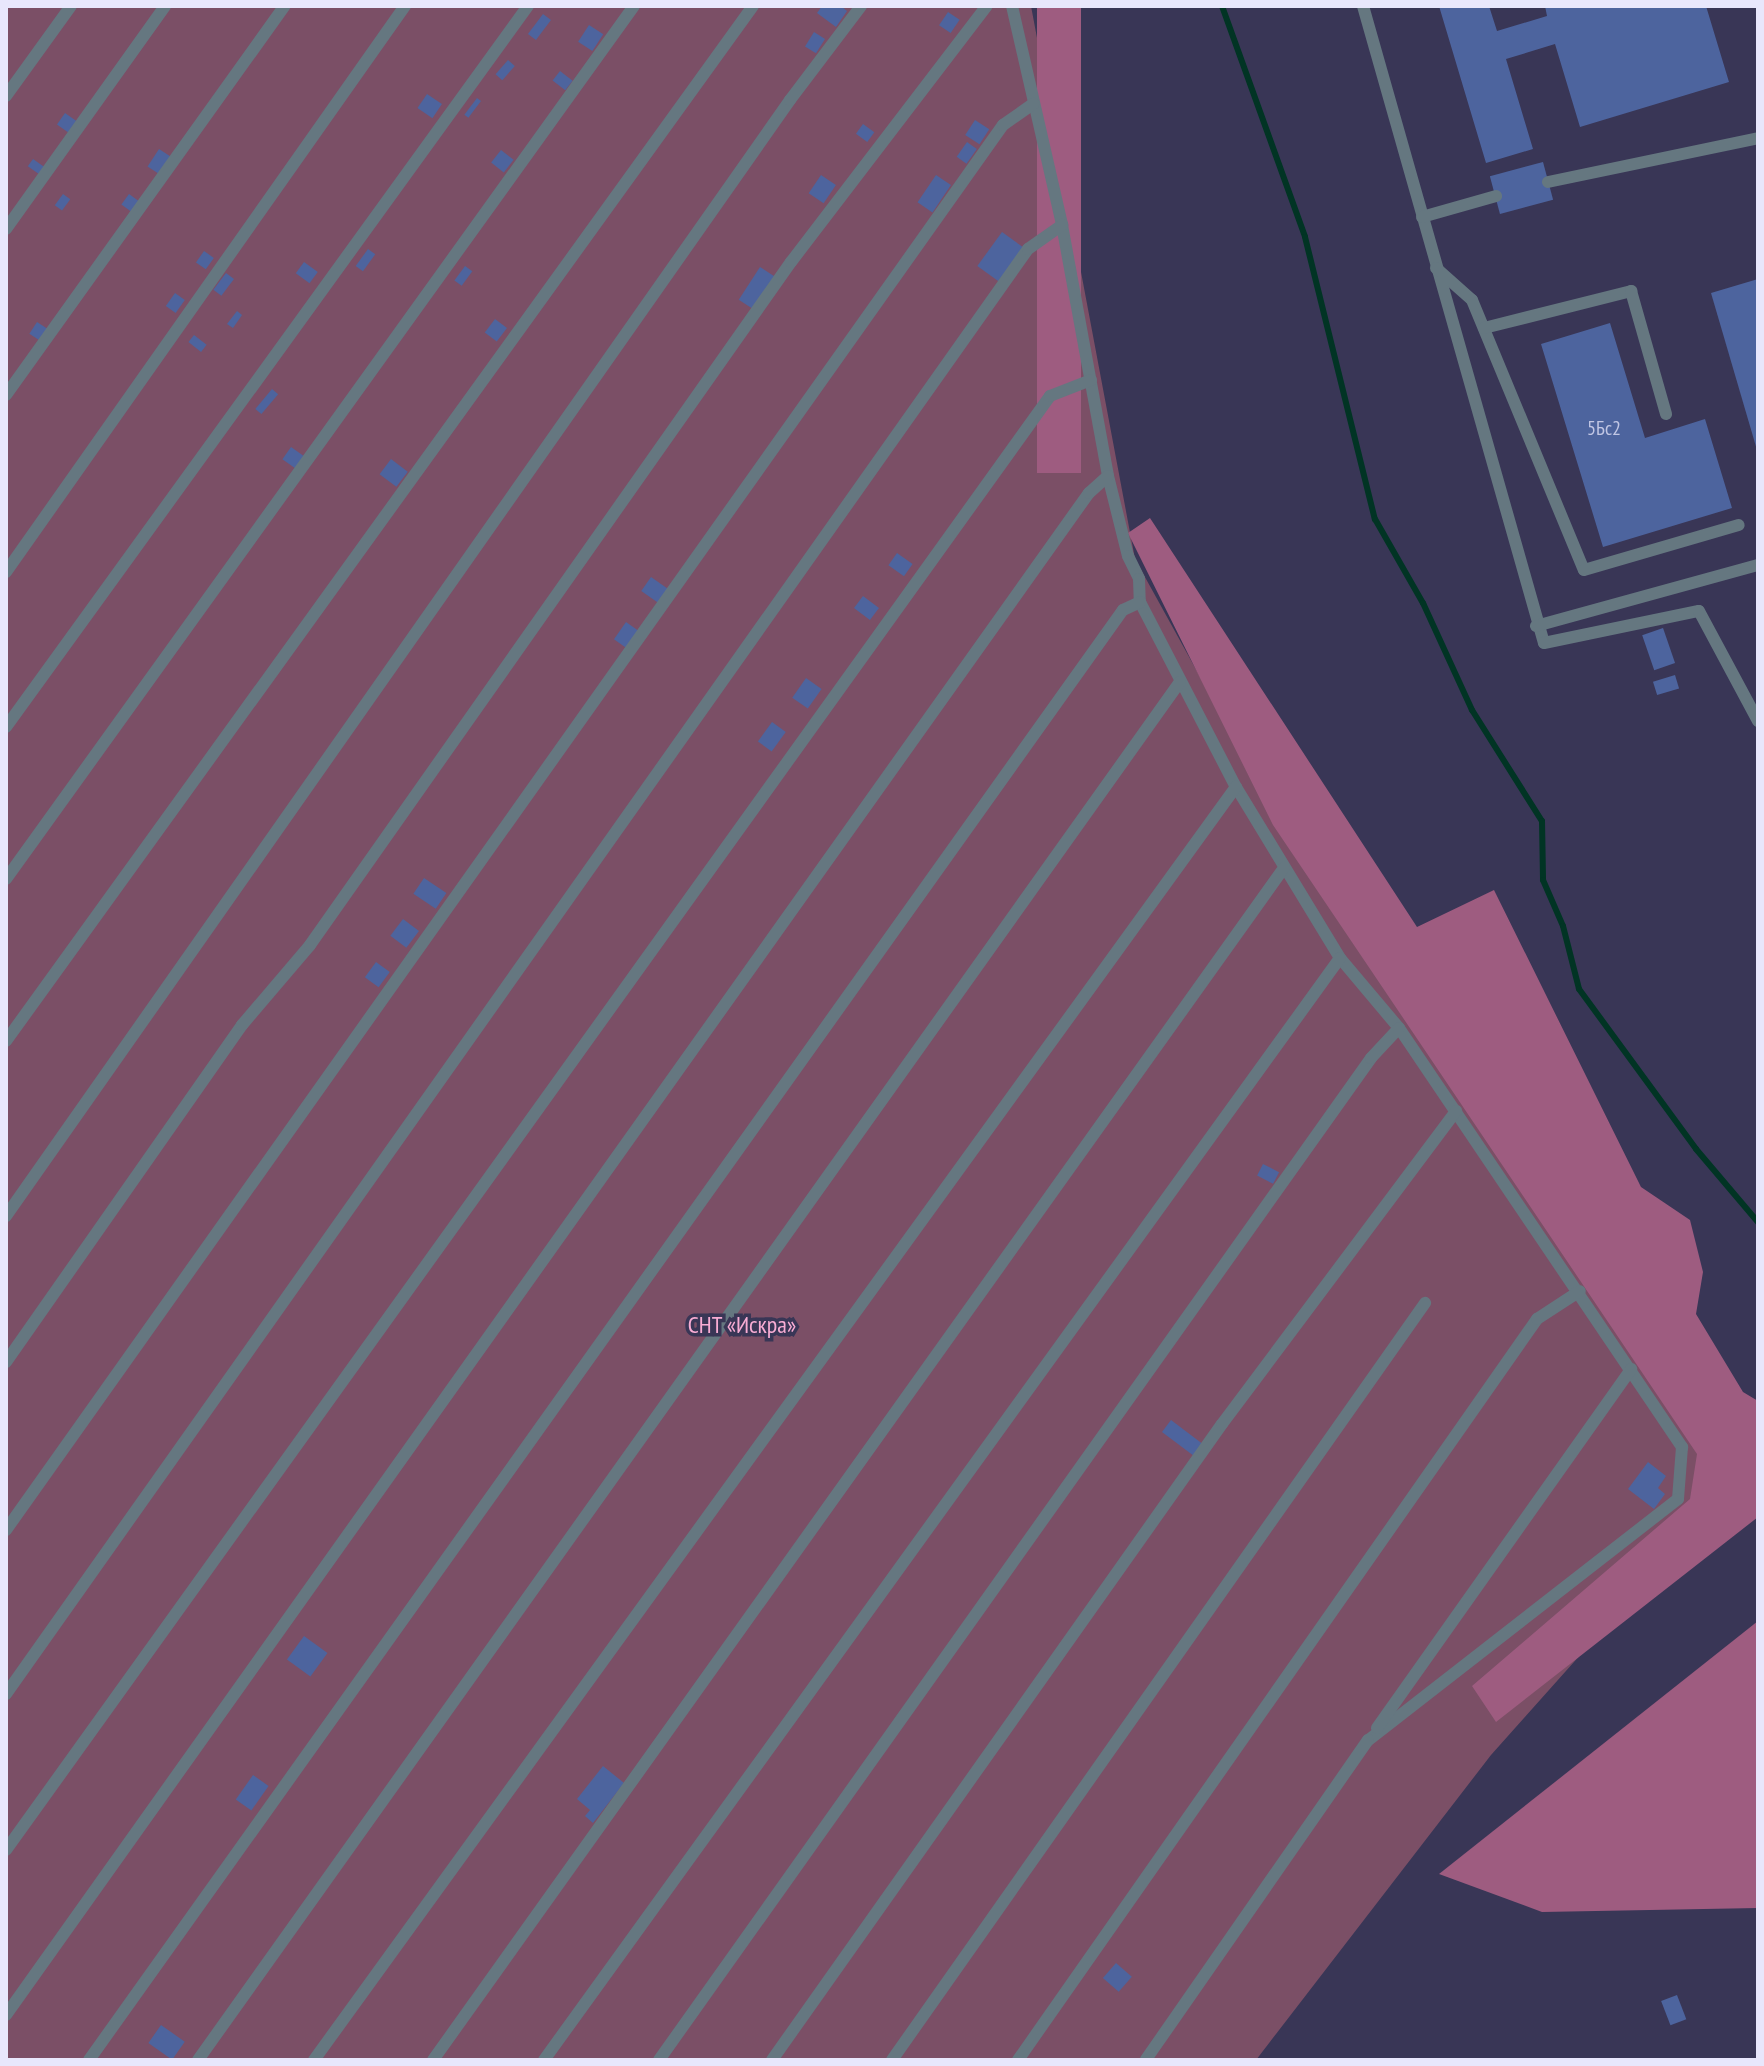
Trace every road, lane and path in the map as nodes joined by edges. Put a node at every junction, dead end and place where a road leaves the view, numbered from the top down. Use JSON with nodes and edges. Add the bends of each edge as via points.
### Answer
{"nodes":[{"id":1,"x":71,"y":6,"type":"edge"},
{"id":2,"x":165,"y":6,"type":"edge"},
{"id":3,"x":285,"y":6,"type":"edge"},
{"id":4,"x":405,"y":6,"type":"edge"},
{"id":5,"x":528,"y":6,"type":"edge"},
{"id":6,"x":634,"y":6,"type":"edge"},
{"id":7,"x":753,"y":6,"type":"edge"},
{"id":8,"x":861,"y":6,"type":"edge"},
{"id":9,"x":987,"y":6,"type":"edge"},
{"id":10,"x":1012,"y":6,"type":"edge"},
{"id":11,"x":1363,"y":6,"type":"edge"},
{"id":12,"x":6,"y":96,"type":"edge"},
{"id":13,"x":1033,"y":104,"type":"junction"},
{"id":14,"x":1758,"y":138,"type":"edge"},
{"id":15,"x":1548,"y":182,"type":"dead end"},
{"id":16,"x":1496,"y":196,"type":"dead end"},
{"id":17,"x":1422,"y":217,"type":"junction"},
{"id":18,"x":1062,"y":225,"type":"junction"},
{"id":19,"x":6,"y":229,"type":"edge"},
{"id":20,"x":1436,"y":268,"type":"junction"},
{"id":21,"x":1484,"y":328,"type":"junction"},
{"id":22,"x":1091,"y":380,"type":"junction"},
{"id":23,"x":6,"y":395,"type":"edge"},
{"id":24,"x":1666,"y":414,"type":"dead end"},
{"id":25,"x":1108,"y":476,"type":"junction"},
{"id":26,"x":1739,"y":525,"type":"dead end"},
{"id":27,"x":1758,"y":565,"type":"edge"},
{"id":28,"x":6,"y":572,"type":"edge"},
{"id":29,"x":1140,"y":602,"type":"junction"},
{"id":30,"x":1536,"y":626,"type":"junction"},
{"id":31,"x":1180,"y":682,"type":"junction"},
{"id":32,"x":1758,"y":721,"type":"edge"},
{"id":33,"x":6,"y":727,"type":"edge"},
{"id":34,"x":1236,"y":787,"type":"junction"},
{"id":35,"x":1284,"y":868,"type":"junction"},
{"id":36,"x":6,"y":879,"type":"edge"},
{"id":37,"x":1340,"y":958,"type":"junction"},
{"id":38,"x":1399,"y":1028,"type":"junction"},
{"id":39,"x":6,"y":1041,"type":"edge"},
{"id":40,"x":1456,"y":1111,"type":"junction"},
{"id":41,"x":6,"y":1216,"type":"edge"},
{"id":42,"x":1580,"y":1291,"type":"junction"},
{"id":43,"x":1425,"y":1303,"type":"dead end"},
{"id":44,"x":6,"y":1362,"type":"edge"},
{"id":45,"x":1631,"y":1369,"type":"junction"},
{"id":46,"x":6,"y":1530,"type":"edge"},
{"id":47,"x":6,"y":1694,"type":"edge"},
{"id":48,"x":1368,"y":1740,"type":"junction"},
{"id":49,"x":6,"y":1850,"type":"edge"},
{"id":50,"x":6,"y":2015,"type":"edge"},
{"id":51,"x":89,"y":2060,"type":"edge"},
{"id":52,"x":198,"y":2060,"type":"edge"},
{"id":53,"x":314,"y":2060,"type":"edge"},
{"id":54,"x":433,"y":2060,"type":"edge"},
{"id":55,"x":544,"y":2060,"type":"edge"},
{"id":56,"x":659,"y":2060,"type":"edge"},
{"id":57,"x":772,"y":2060,"type":"edge"},
{"id":58,"x":892,"y":2060,"type":"edge"},
{"id":59,"x":1018,"y":2060,"type":"edge"},
{"id":60,"x":1146,"y":2060,"type":"edge"}],
"edges":[{"from":1,"to":12,"type":"lane"},
{"from":2,"to":19,"type":"lane"},
{"from":3,"to":23,"type":"lane"},
{"from":4,"to":28,"type":"lane"},
{"from":5,"to":33,"type":"lane"},
{"from":6,"to":36,"type":"lane"},
{"from":7,"to":39,"type":"lane"},
{"from":8,"to":41,"type":"lane"},
{"from":9,"to":44,"type":"lane","via":[[791,262],[310,945],[242,1025]]},
{"from":10,"to":13,"type":"lane"},
{"from":11,"to":17,"type":"lane"},
{"from":13,"to":18,"type":"lane"},
{"from":13,"to":46,"type":"lane","via":[[1003,125]]},
{"from":14,"to":15,"type":"lane"},
{"from":16,"to":17,"type":"lane"},
{"from":17,"to":20,"type":"lane"},
{"from":18,"to":22,"type":"lane"},
{"from":18,"to":47,"type":"lane","via":[[1028,249]]},
{"from":20,"to":21,"type":"lane","via":[[1472,300]]},
{"from":20,"to":30,"type":"lane"},
{"from":21,"to":24,"type":"lane","via":[[1631,291]]},
{"from":21,"to":26,"type":"lane","via":[[1584,570]]},
{"from":22,"to":25,"type":"lane"},
{"from":22,"to":49,"type":"lane","via":[[1050,396]]},
{"from":25,"to":29,"type":"lane","via":[[1139,579]]},
{"from":25,"to":50,"type":"lane","via":[[1089,493]]},
{"from":27,"to":30,"type":"lane"},
{"from":29,"to":31,"type":"lane"},
{"from":29,"to":51,"type":"lane","via":[[1123,610]]},
{"from":30,"to":32,"type":"lane","via":[[1544,643],[1699,611]]},
{"from":31,"to":34,"type":"lane"},
{"from":31,"to":52,"type":"lane"},
{"from":34,"to":35,"type":"lane"},
{"from":34,"to":53,"type":"lane"},
{"from":35,"to":37,"type":"lane"},
{"from":35,"to":54,"type":"lane"},
{"from":37,"to":38,"type":"lane"},
{"from":37,"to":55,"type":"lane"},
{"from":38,"to":40,"type":"lane"},
{"from":38,"to":56,"type":"lane","via":[[1371,1058]]},
{"from":40,"to":42,"type":"lane"},
{"from":40,"to":57,"type":"lane","via":[[1213,1436]]},
{"from":42,"to":45,"type":"lane"},
{"from":42,"to":59,"type":"lane","via":[[1537,1319]]},
{"from":43,"to":58,"type":"lane"},
{"from":45,"to":48,"type":"lane"},
{"from":45,"to":48,"type":"lane","via":[[1682,1447],[1678,1499]]},
{"from":48,"to":60,"type":"lane"}]}
